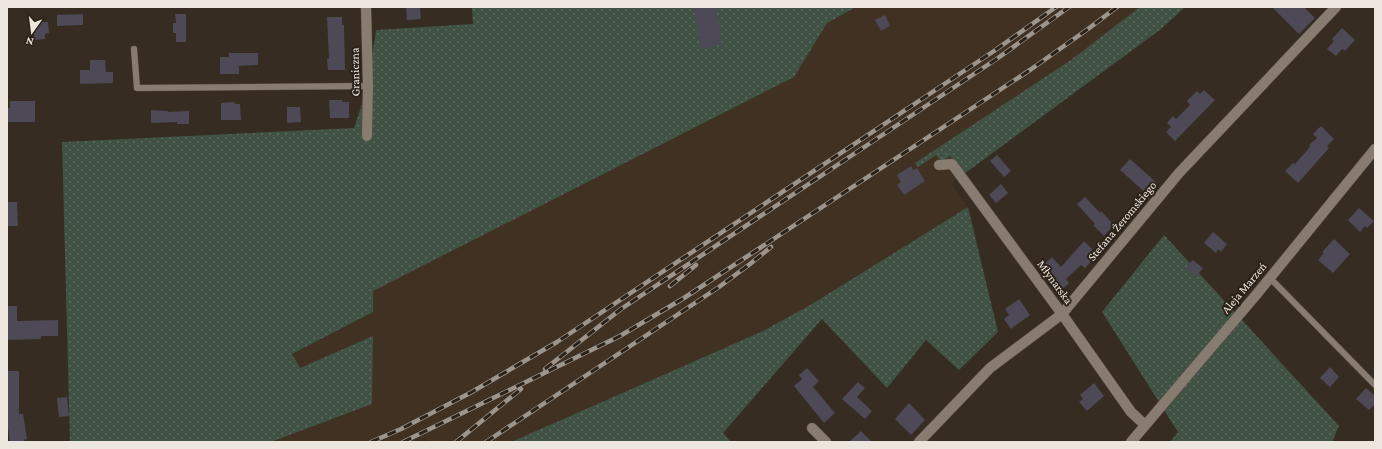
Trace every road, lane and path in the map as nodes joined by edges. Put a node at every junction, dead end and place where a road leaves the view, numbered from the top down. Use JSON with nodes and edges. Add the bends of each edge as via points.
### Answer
{"nodes":[{"id":1,"x":366,"y":7,"type":"edge"},
{"id":2,"x":1336,"y":7,"type":"edge"},
{"id":3,"x":134,"y":49,"type":"dead end"},
{"id":4,"x":368,"y":86,"type":"junction"},
{"id":5,"x":367,"y":136,"type":"dead end"},
{"id":6,"x":1375,"y":149,"type":"edge"},
{"id":7,"x":939,"y":165,"type":"dead end"},
{"id":8,"x":1270,"y":278,"type":"junction"},
{"id":9,"x":1062,"y":314,"type":"junction"},
{"id":10,"x":1375,"y":385,"type":"edge"},
{"id":11,"x":1145,"y":425,"type":"junction"},
{"id":12,"x":812,"y":428,"type":"dead end"},
{"id":13,"x":826,"y":442,"type":"edge"},
{"id":14,"x":920,"y":442,"type":"edge"},
{"id":15,"x":1131,"y":442,"type":"edge"}],
"edges":[{"from":1,"to":4,"type":"street","name":"Graniczna"},
{"from":2,"to":9,"type":"street","name":"Stefana Żeromskiego","via":[[1179,173]]},
{"from":3,"to":4,"type":"lane","via":[[137,88]]},
{"from":4,"to":5,"type":"street","name":"Graniczna"},
{"from":6,"to":8,"type":"street","name":"Aleja Marzeń"},
{"from":7,"to":9,"type":"street","name":"Młynarska","via":[[952,164]]},
{"from":8,"to":10,"type":"lane"},
{"from":8,"to":11,"type":"street","name":"Aleja Marzeń"},
{"from":9,"to":11,"type":"street","name":"Młynarska","via":[[1131,412]]},
{"from":9,"to":14,"type":"street","name":"Stefana Żeromskiego","via":[[990,368]]},
{"from":11,"to":15,"type":"street","name":"Aleja Marzeń"},
{"from":12,"to":13,"type":"street"}]}
